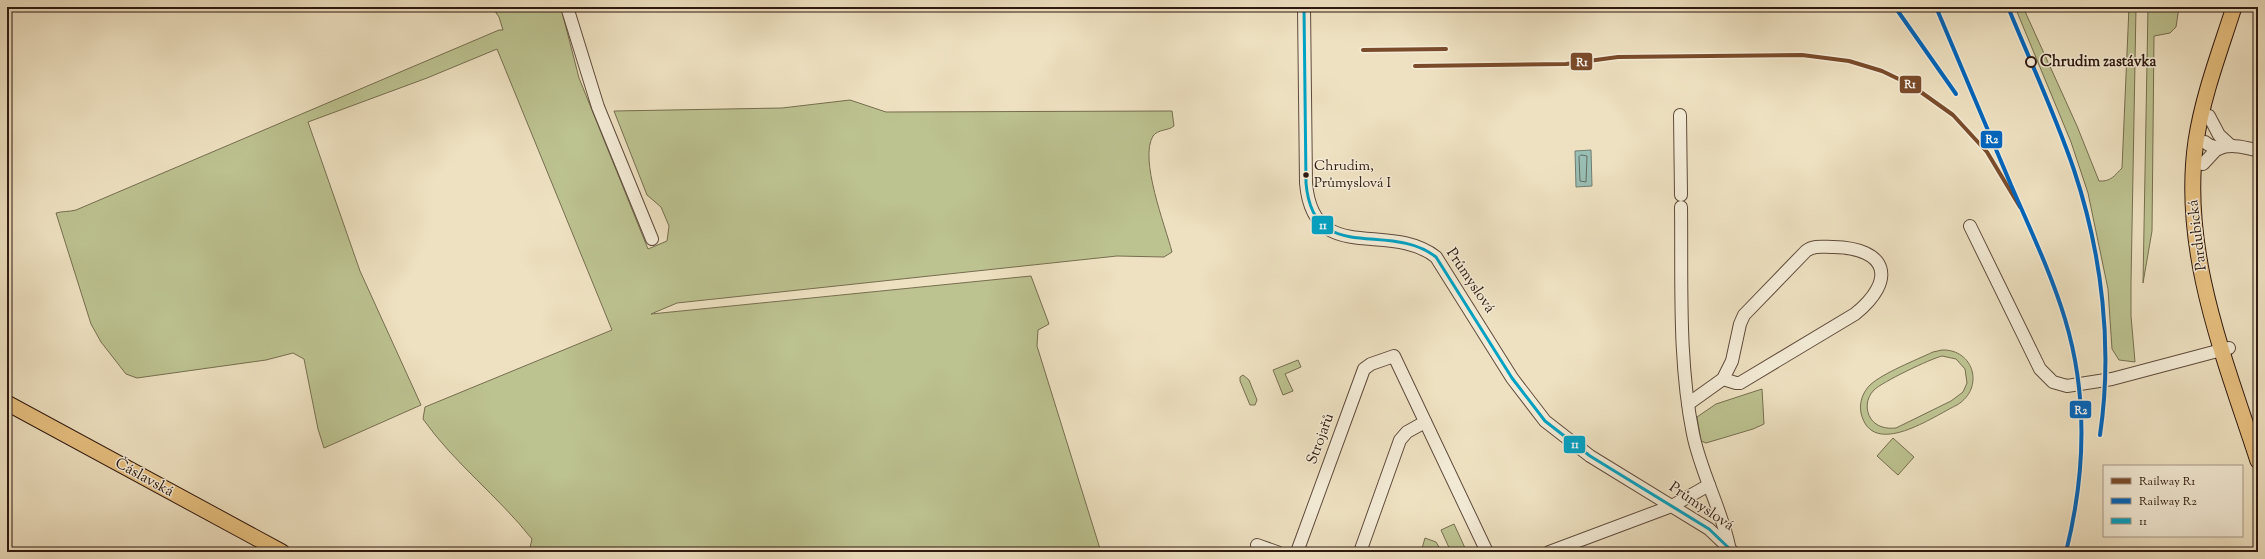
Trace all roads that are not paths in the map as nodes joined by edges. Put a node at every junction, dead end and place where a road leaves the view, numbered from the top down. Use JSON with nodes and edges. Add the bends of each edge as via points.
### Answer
{"nodes":[{"id":1,"x":567,"y":7,"type":"edge"},
{"id":2,"x":1304,"y":7,"type":"edge"},
{"id":3,"x":2234,"y":7,"type":"edge"},
{"id":4,"x":2243,"y":7,"type":"edge"},
{"id":5,"x":1680,"y":115,"type":"dead end"},
{"id":6,"x":2209,"y":116,"type":"junction"},
{"id":7,"x":2201,"y":141,"type":"junction"},
{"id":8,"x":2226,"y":145,"type":"junction"},
{"id":9,"x":2258,"y":150,"type":"edge"},
{"id":10,"x":2203,"y":164,"type":"junction"},
{"id":11,"x":1970,"y":226,"type":"dead end"},
{"id":12,"x":652,"y":239,"type":"dead end"},
{"id":13,"x":2226,"y":349,"type":"junction"},
{"id":14,"x":1723,"y":379,"type":"junction"},
{"id":15,"x":7,"y":402,"type":"edge"},
{"id":16,"x":1688,"y":404,"type":"junction"},
{"id":17,"x":1425,"y":422,"type":"junction"},
{"id":18,"x":2258,"y":438,"type":"edge"},
{"id":19,"x":2258,"y":461,"type":"edge"},
{"id":20,"x":1710,"y":485,"type":"junction"},
{"id":21,"x":1672,"y":506,"type":"junction"},
{"id":22,"x":1257,"y":545,"type":"dead end"},
{"id":23,"x":1578,"y":547,"type":"edge"},
{"id":24,"x":1731,"y":549,"type":"edge"},
{"id":25,"x":275,"y":550,"type":"edge"},
{"id":26,"x":1277,"y":552,"type":"edge"},
{"id":27,"x":1297,"y":552,"type":"edge"},
{"id":28,"x":1360,"y":552,"type":"edge"},
{"id":29,"x":1487,"y":552,"type":"edge"},
{"id":30,"x":1549,"y":552,"type":"edge"}],
"edges":[{"from":1,"to":12,"type":"street","via":[[598,107]]},
{"from":2,"to":21,"type":"street","name":"Průmyslová","via":[[1306,183],[1309,203],[1317,218],[1338,234],[1354,238],[1407,242],[1436,257],[1512,378],[1545,421],[1590,456]]},
{"from":3,"to":7,"type":"main road","name":"Pardubická","via":[[2208,90]]},
{"from":4,"to":6,"type":"main road","name":"Pardubická"},
{"from":5,"to":16,"type":"street","name":"Průmyslová","via":[[1685,381]]},
{"from":6,"to":7,"type":"main road","name":"Pardubická"},
{"from":6,"to":8,"type":"street"},
{"from":7,"to":8,"type":"street","via":[[2211,139]]},
{"from":7,"to":10,"type":"main road","name":"Pardubická"},
{"from":7,"to":13,"type":"main road","name":"Pardubická","via":[[2192,192],[2194,217],[2205,287]]},
{"from":8,"to":9,"type":"street"},
{"from":8,"to":10,"type":"street","via":[[2216,150]]},
{"from":10,"to":13,"type":"main road","name":"Pardubická","via":[[2203,226]]},
{"from":11,"to":13,"type":"street","via":[[2040,369],[2055,384],[2068,386],[2112,379]]},
{"from":13,"to":18,"type":"main road","name":"Pardubická"},
{"from":13,"to":19,"type":"main road","name":"Pardubická"},
{"from":14,"to":14,"type":"street","via":[[1740,383],[1859,311],[1878,287],[1880,274],[1876,260],[1868,253],[1849,248],[1815,247],[1806,251],[1744,315],[1732,361]]},
{"from":14,"to":16,"type":"street"},
{"from":15,"to":25,"type":"main road","name":"Čáslavská"},
{"from":16,"to":20,"type":"street","name":"Průmyslová","via":[[1696,442]]},
{"from":17,"to":27,"type":"street","name":"Strojařů","via":[[1394,356],[1364,369]]},
{"from":17,"to":28,"type":"street","via":[[1407,432],[1400,440]]},
{"from":17,"to":29,"type":"street"},
{"from":20,"to":21,"type":"street"},
{"from":20,"to":24,"type":"street","name":"Průmyslová"},
{"from":21,"to":23,"type":"street"},
{"from":21,"to":24,"type":"street","name":"Průmyslová","via":[[1709,529]]},
{"from":22,"to":26,"type":"street"},
{"from":23,"to":30,"type":"street"}]}
